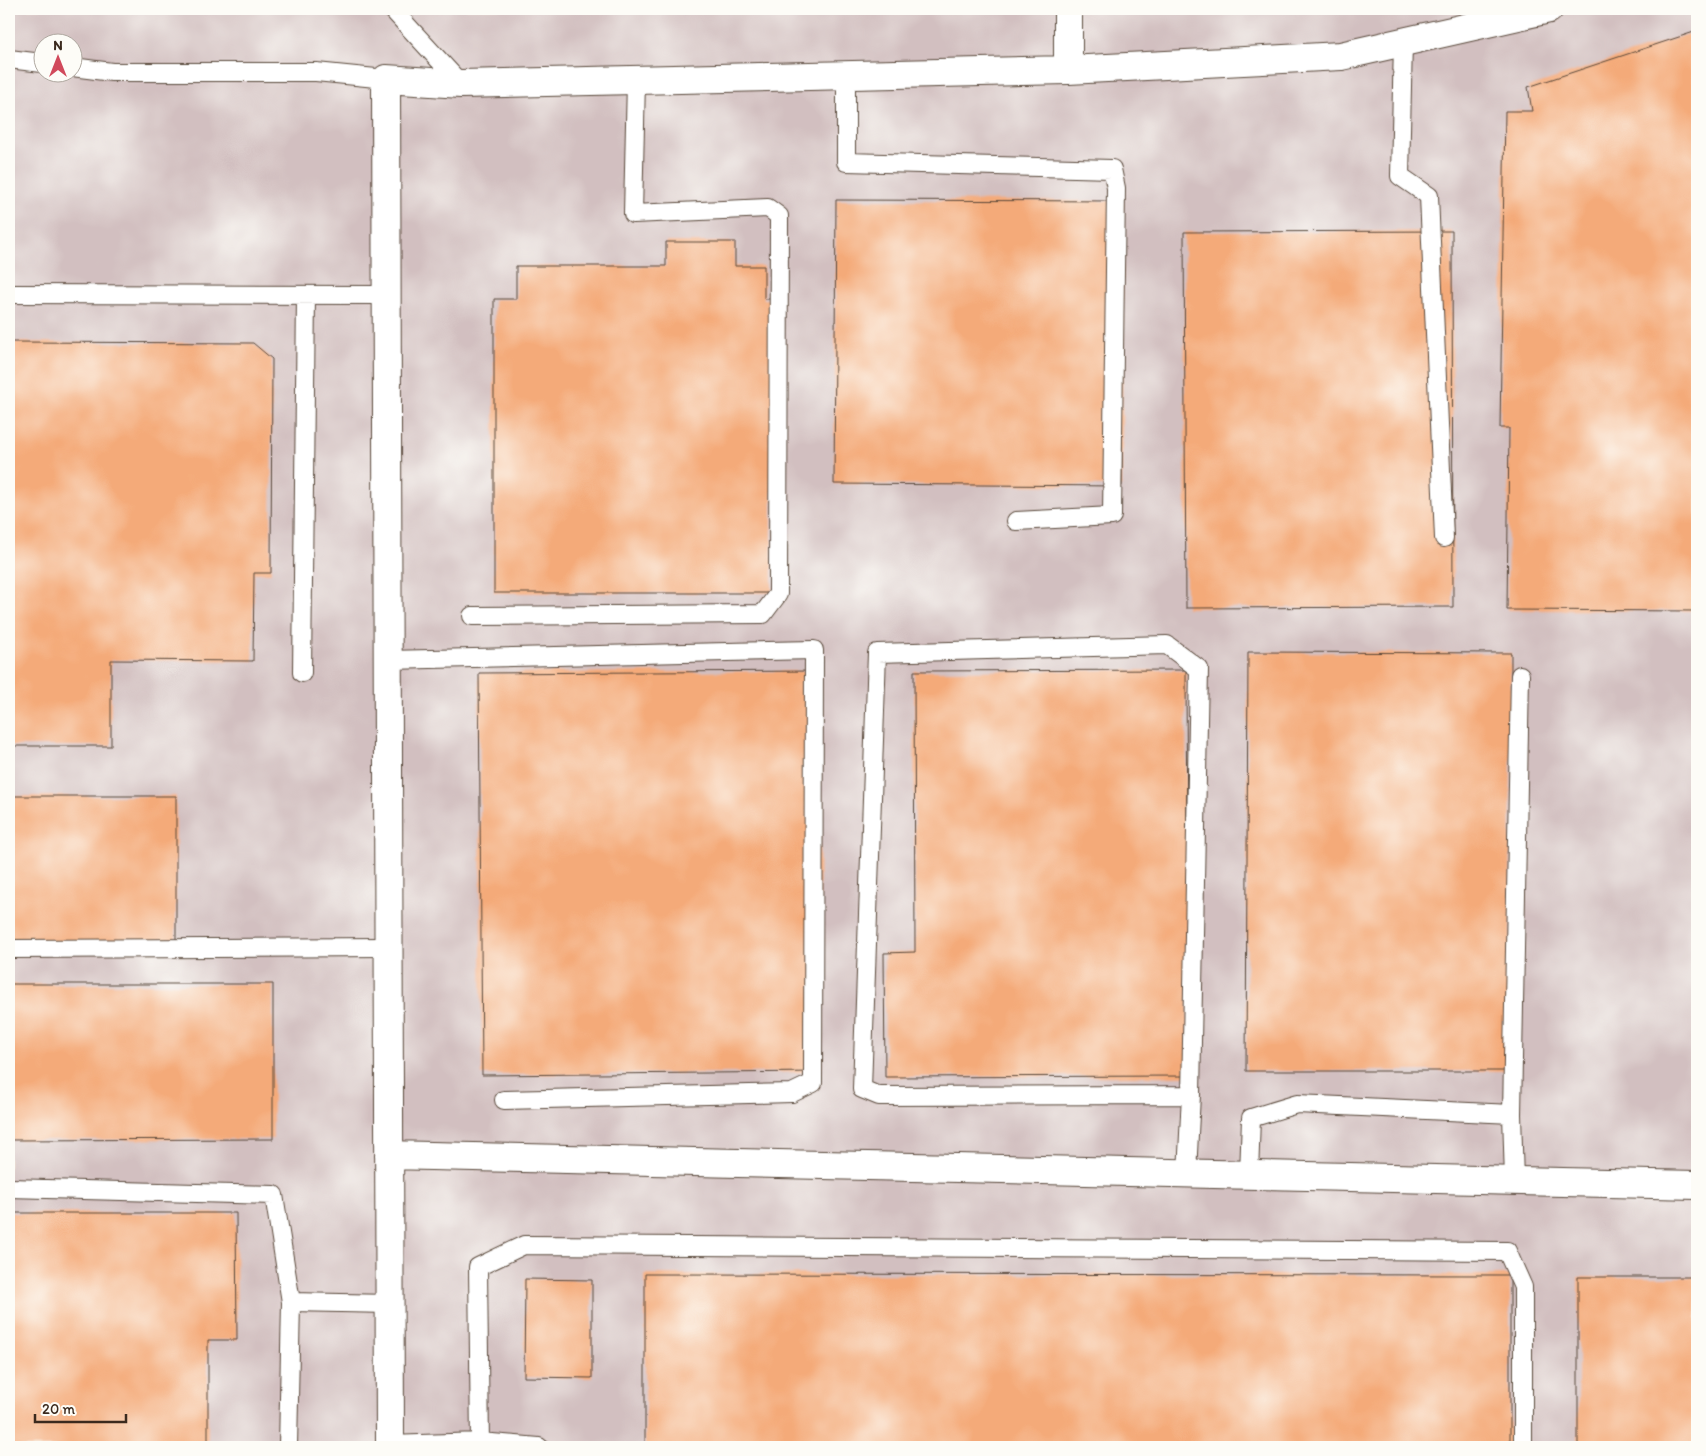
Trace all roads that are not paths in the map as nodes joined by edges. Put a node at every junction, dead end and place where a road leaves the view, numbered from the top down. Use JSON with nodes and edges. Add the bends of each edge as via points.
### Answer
{"nodes":[{"id":1,"x":392,"y":9,"type":"edge"},
{"id":2,"x":1068,"y":9,"type":"edge"},
{"id":3,"x":1549,"y":9,"type":"edge"},
{"id":4,"x":1403,"y":42,"type":"junction"},
{"id":5,"x":9,"y":59,"type":"edge"},
{"id":6,"x":32,"y":62,"type":"edge"},
{"id":7,"x":82,"y":68,"type":"edge"},
{"id":8,"x":1068,"y":70,"type":"junction"},
{"id":9,"x":846,"y":75,"type":"junction"},
{"id":10,"x":386,"y":79,"type":"junction"},
{"id":11,"x":636,"y":80,"type":"junction"},
{"id":12,"x":462,"y":84,"type":"junction"},
{"id":13,"x":9,"y":294,"type":"edge"},
{"id":14,"x":306,"y":295,"type":"junction"},
{"id":15,"x":387,"y":295,"type":"junction"},
{"id":16,"x":1016,"y":521,"type":"dead end"},
{"id":17,"x":1444,"y":538,"type":"dead end"},
{"id":18,"x":472,"y":616,"type":"dead end"},
{"id":19,"x":388,"y":660,"type":"junction"},
{"id":20,"x":302,"y":673,"type":"dead end"},
{"id":21,"x":1520,"y":675,"type":"dead end"},
{"id":22,"x":389,"y":947,"type":"junction"},
{"id":23,"x":9,"y":949,"type":"edge"},
{"id":24,"x":1191,"y":1095,"type":"junction"},
{"id":25,"x":504,"y":1100,"type":"dead end"},
{"id":26,"x":1512,"y":1114,"type":"junction"},
{"id":27,"x":389,"y":1155,"type":"junction"},
{"id":28,"x":1187,"y":1173,"type":"junction"},
{"id":29,"x":1249,"y":1175,"type":"junction"},
{"id":30,"x":1514,"y":1181,"type":"junction"},
{"id":31,"x":1697,"y":1185,"type":"edge"},
{"id":32,"x":9,"y":1188,"type":"edge"},
{"id":33,"x":291,"y":1302,"type":"junction"},
{"id":34,"x":390,"y":1304,"type":"junction"},
{"id":35,"x":480,"y":1445,"type":"edge"},
{"id":36,"x":390,"y":1446,"type":"edge"},
{"id":37,"x":288,"y":1447,"type":"edge"},
{"id":38,"x":540,"y":1447,"type":"edge"},
{"id":39,"x":1523,"y":1447,"type":"edge"}],
"edges":[{"from":1,"to":12,"type":"lane"},
{"from":2,"to":8,"type":"street"},
{"from":3,"to":4,"type":"street"},
{"from":4,"to":8,"type":"street","via":[[1341,56]]},
{"from":4,"to":17,"type":"lane","via":[[1400,176],[1429,196]]},
{"from":5,"to":6,"type":"lane"},
{"from":7,"to":10,"type":"lane","via":[[112,72],[316,72]]},
{"from":8,"to":9,"type":"street"},
{"from":9,"to":11,"type":"street"},
{"from":9,"to":16,"type":"lane","via":[[846,162],[1112,169],[1116,188],[1112,516]]},
{"from":10,"to":12,"type":"street"},
{"from":10,"to":15,"type":"street"},
{"from":11,"to":12,"type":"street"},
{"from":11,"to":18,"type":"lane","via":[[633,214],[768,208],[780,216],[778,594],[763,614]]},
{"from":13,"to":14,"type":"lane"},
{"from":14,"to":15,"type":"lane"},
{"from":14,"to":20,"type":"lane"},
{"from":15,"to":19,"type":"street"},
{"from":19,"to":22,"type":"street"},
{"from":19,"to":25,"type":"lane","via":[[814,650],[813,1083],[792,1093]]},
{"from":21,"to":26,"type":"lane"},
{"from":22,"to":23,"type":"lane"},
{"from":22,"to":27,"type":"street"},
{"from":24,"to":24,"type":"lane","via":[[1199,669],[1167,646],[877,653],[862,1089],[879,1096]]},
{"from":24,"to":28,"type":"lane"},
{"from":26,"to":29,"type":"lane","via":[[1297,1104],[1251,1118]]},
{"from":26,"to":30,"type":"lane"},
{"from":27,"to":28,"type":"street"},
{"from":27,"to":34,"type":"street"},
{"from":28,"to":29,"type":"street"},
{"from":29,"to":30,"type":"street"},
{"from":30,"to":31,"type":"street"},
{"from":32,"to":33,"type":"lane","via":[[274,1195]]},
{"from":33,"to":34,"type":"lane"},
{"from":33,"to":37,"type":"lane"},
{"from":34,"to":36,"type":"street"},
{"from":35,"to":36,"type":"lane"},
{"from":35,"to":38,"type":"lane"},
{"from":35,"to":39,"type":"lane","via":[[478,1267],[524,1245],[534,1245],[1507,1251],[1523,1287]]}]}
